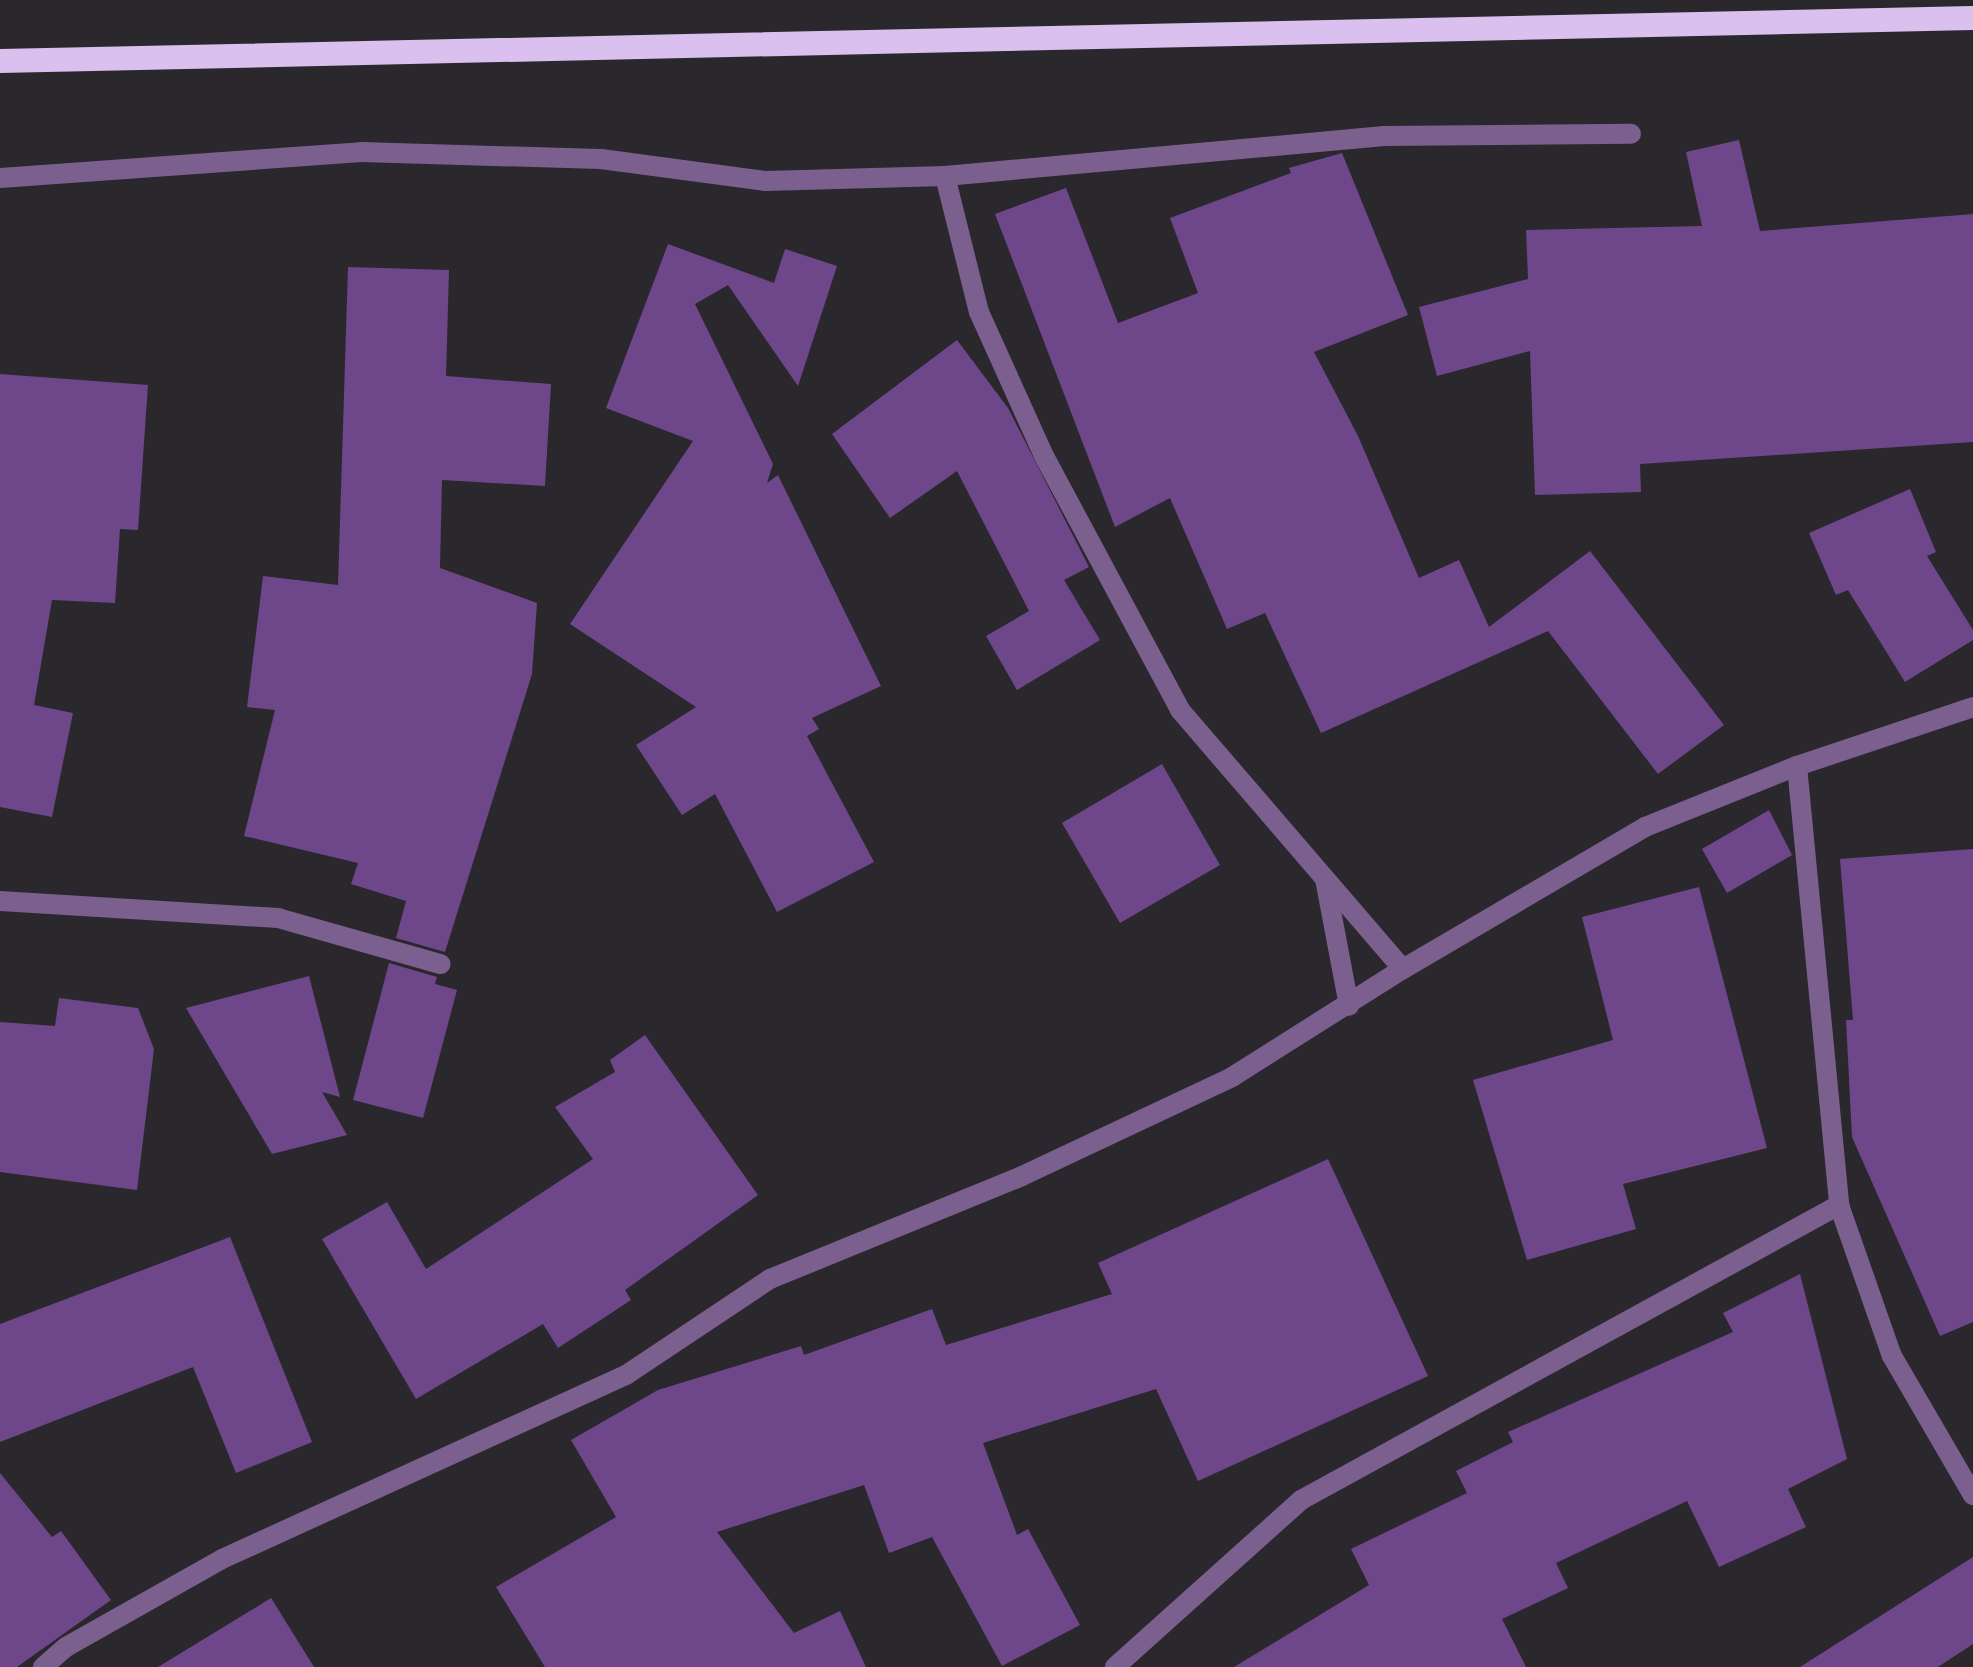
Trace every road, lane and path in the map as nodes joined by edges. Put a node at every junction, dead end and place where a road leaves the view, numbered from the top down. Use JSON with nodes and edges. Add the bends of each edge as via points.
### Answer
{"nodes":[{"id":1,"x":1973,"y":18,"type":"edge"},
{"id":2,"x":0,"y":61,"type":"edge"},
{"id":3,"x":1631,"y":134,"type":"dead end"},
{"id":4,"x":945,"y":176,"type":"junction"},
{"id":5,"x":0,"y":178,"type":"edge"},
{"id":6,"x":1973,"y":707,"type":"edge"},
{"id":7,"x":1797,"y":766,"type":"junction"},
{"id":8,"x":1324,"y":875,"type":"junction"},
{"id":9,"x":0,"y":901,"type":"edge"},
{"id":10,"x":441,"y":964,"type":"dead end"},
{"id":11,"x":1403,"y":969,"type":"junction"},
{"id":12,"x":1349,"y":1006,"type":"junction"},
{"id":13,"x":1839,"y":1205,"type":"junction"},
{"id":14,"x":1973,"y":1495,"type":"edge"},
{"id":15,"x":43,"y":1667,"type":"edge"},
{"id":16,"x":1115,"y":1667,"type":"edge"}],
"edges":[{"from":1,"to":2,"type":"highway"},
{"from":3,"to":4,"type":"street","via":[[1384,136]]},
{"from":4,"to":5,"type":"street","via":[[765,181],[601,159],[361,152]]},
{"from":4,"to":8,"type":"street","via":[[979,312],[1044,456],[1180,710]]},
{"from":6,"to":7,"type":"street"},
{"from":7,"to":11,"type":"street","via":[[1645,827]]},
{"from":7,"to":13,"type":"street"},
{"from":8,"to":11,"type":"street"},
{"from":8,"to":12,"type":"street"},
{"from":9,"to":10,"type":"street","via":[[278,918]]},
{"from":11,"to":12,"type":"street"},
{"from":12,"to":15,"type":"street","via":[[1232,1077],[1022,1176],[770,1279],[626,1375],[222,1559],[66,1647]]},
{"from":13,"to":14,"type":"street","via":[[1892,1356]]},
{"from":13,"to":16,"type":"street","via":[[1301,1500]]}]}
